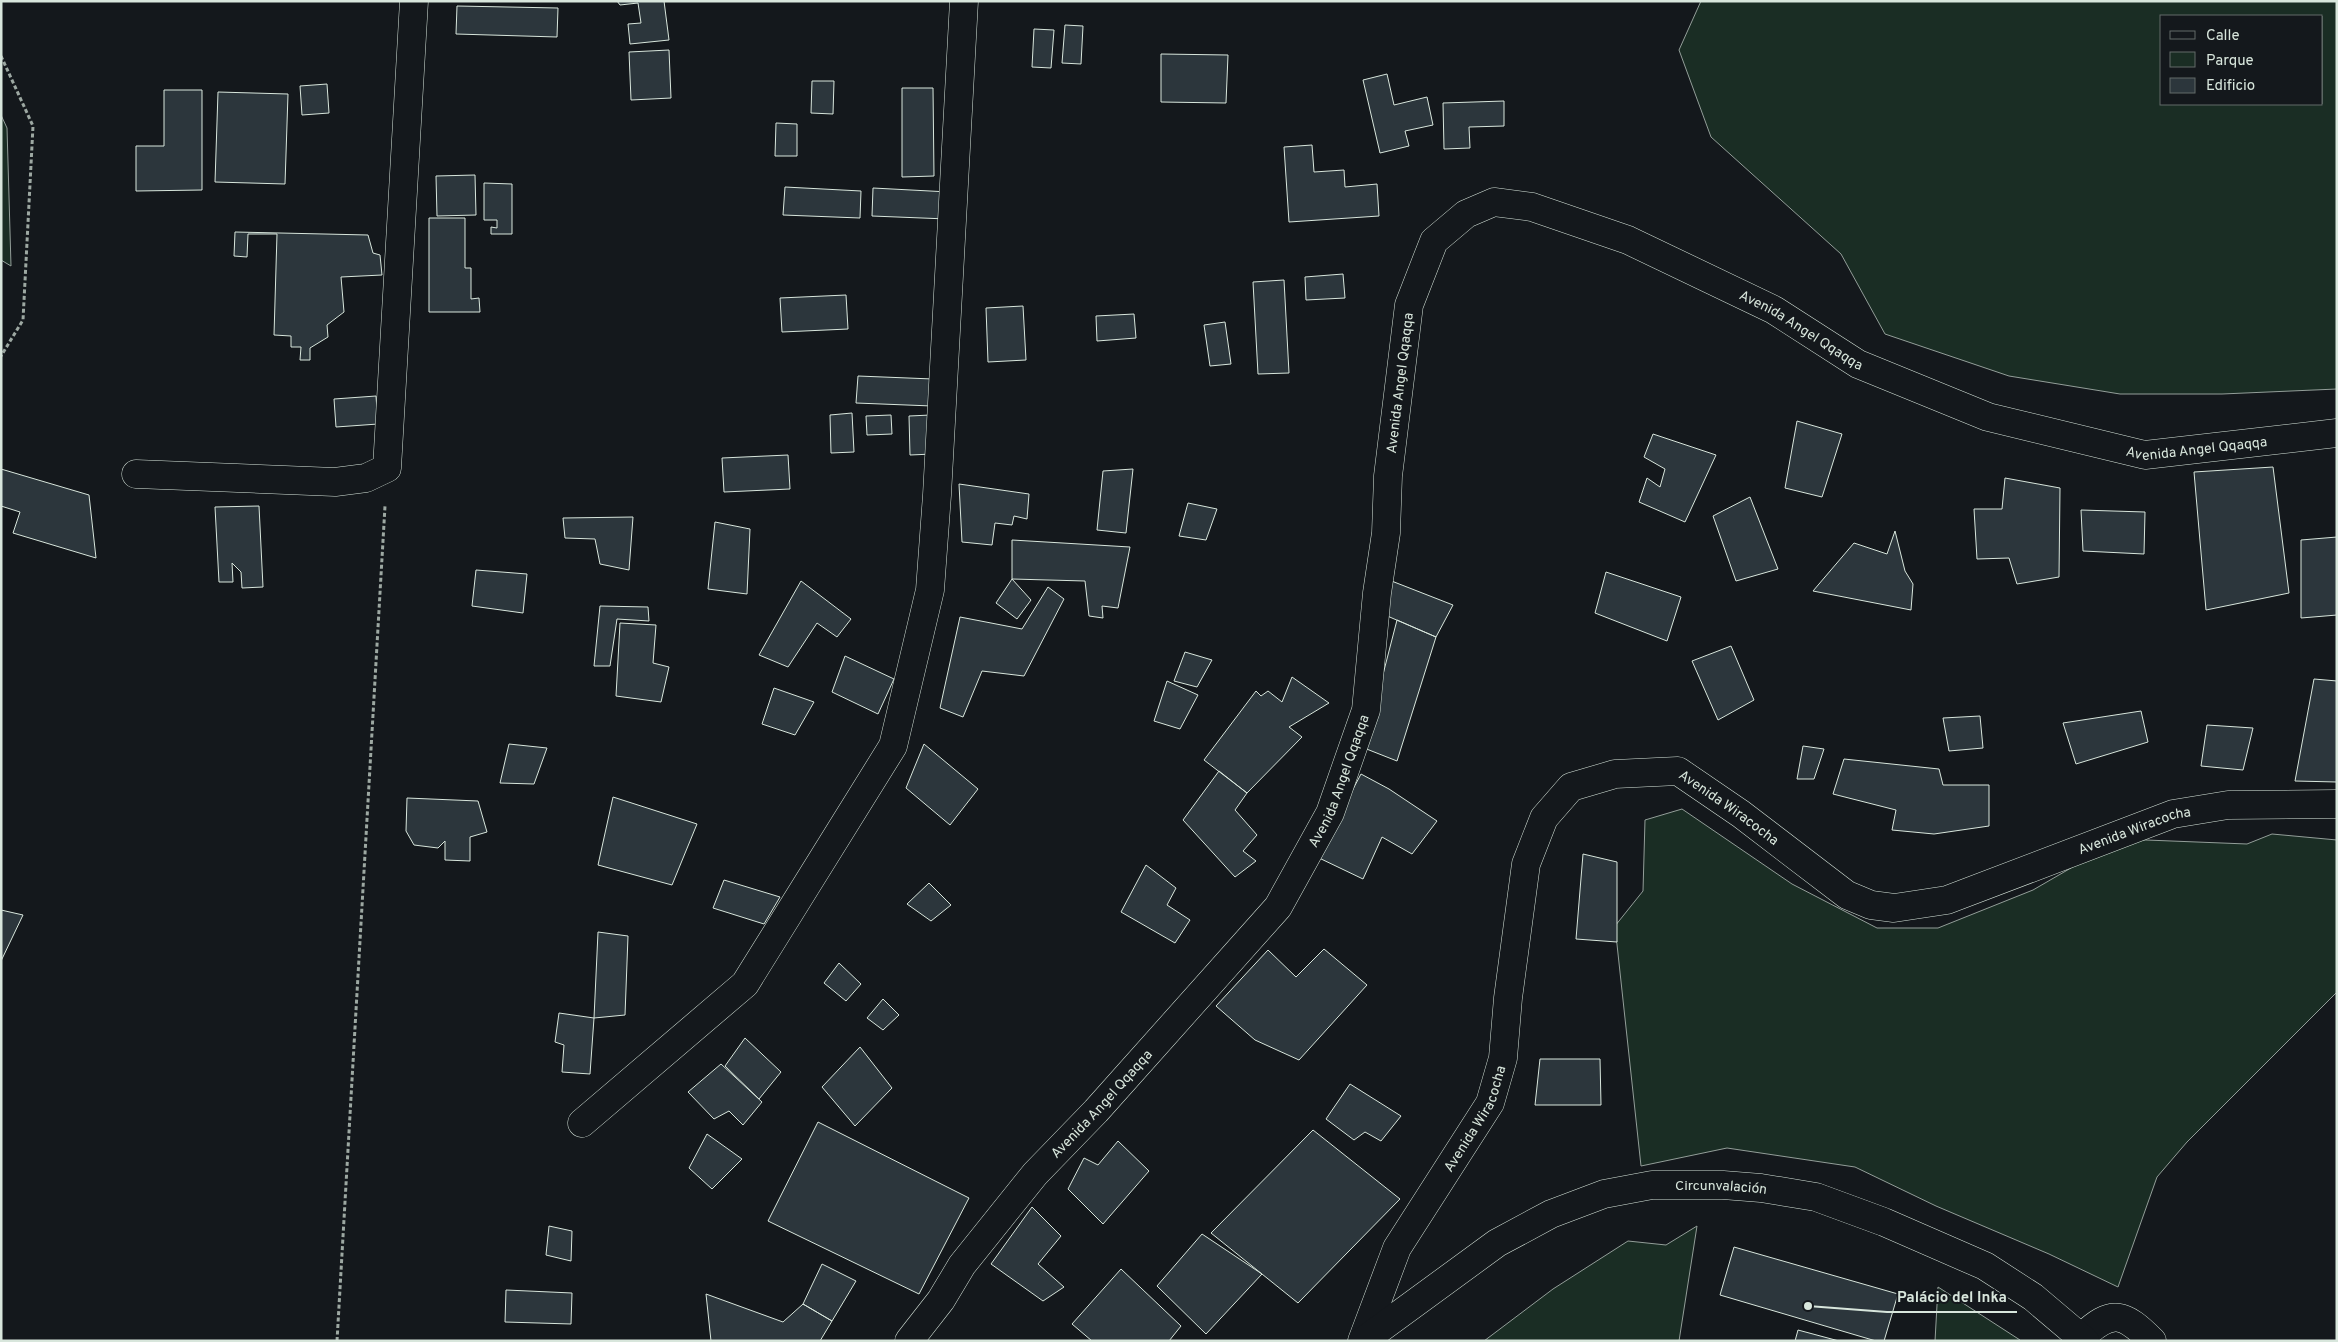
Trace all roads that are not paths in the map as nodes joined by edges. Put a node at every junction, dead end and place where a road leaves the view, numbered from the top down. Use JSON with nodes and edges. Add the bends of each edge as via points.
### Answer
{"nodes":[{"id":1,"x":414,"y":1,"type":"edge"},
{"id":2,"x":964,"y":1,"type":"edge"},
{"id":3,"x":2337,"y":433,"type":"edge"},
{"id":4,"x":136,"y":474,"type":"dead end"},
{"id":5,"x":2337,"y":804,"type":"edge"},
{"id":6,"x":582,"y":1123,"type":"dead end"},
{"id":7,"x":2083,"y":1339,"type":"edge"},
{"id":8,"x":910,"y":1341,"type":"edge"},
{"id":9,"x":1363,"y":1341,"type":"edge"},
{"id":10,"x":2152,"y":1341,"type":"edge"}],
"edges":[{"from":1,"to":4,"type":"main road","via":[[387,468],[366,478],[335,482]]},
{"from":2,"to":6,"type":"main road","via":[[930,590],[893,746],[745,984]]},
{"from":3,"to":8,"type":"main road","name":"Avenida Angel Qqaqqa","via":[[2145,455],[1988,417],[1858,364],[1774,310],[1628,240],[1532,207],[1494,202],[1466,214],[1434,241],[1410,305],[1388,476],[1386,533],[1376,593],[1366,710],[1330,813],[1278,907],[1096,1111],[1035,1174],[962,1265]]},
{"from":5,"to":9,"type":"main road","name":"Avenida Wiracocha","via":[[2228,805],[2173,814],[1947,900],[1894,908],[1870,904],[1847,895],[1741,814],[1678,771],[1615,774],[1571,787],[1544,818],[1526,864],[1503,1058],[1490,1103],[1397,1248]]},
{"from":7,"to":9,"type":"main road","name":"Circunvalación","via":[[2033,1297],[1985,1266],[1884,1222],[1816,1197],[1723,1184],[1652,1185],[1595,1197],[1551,1214],[1497,1243]]},
{"from":7,"to":10,"type":"main road","via":[[2112,1317],[2123,1318],[2137,1326]]}]}
